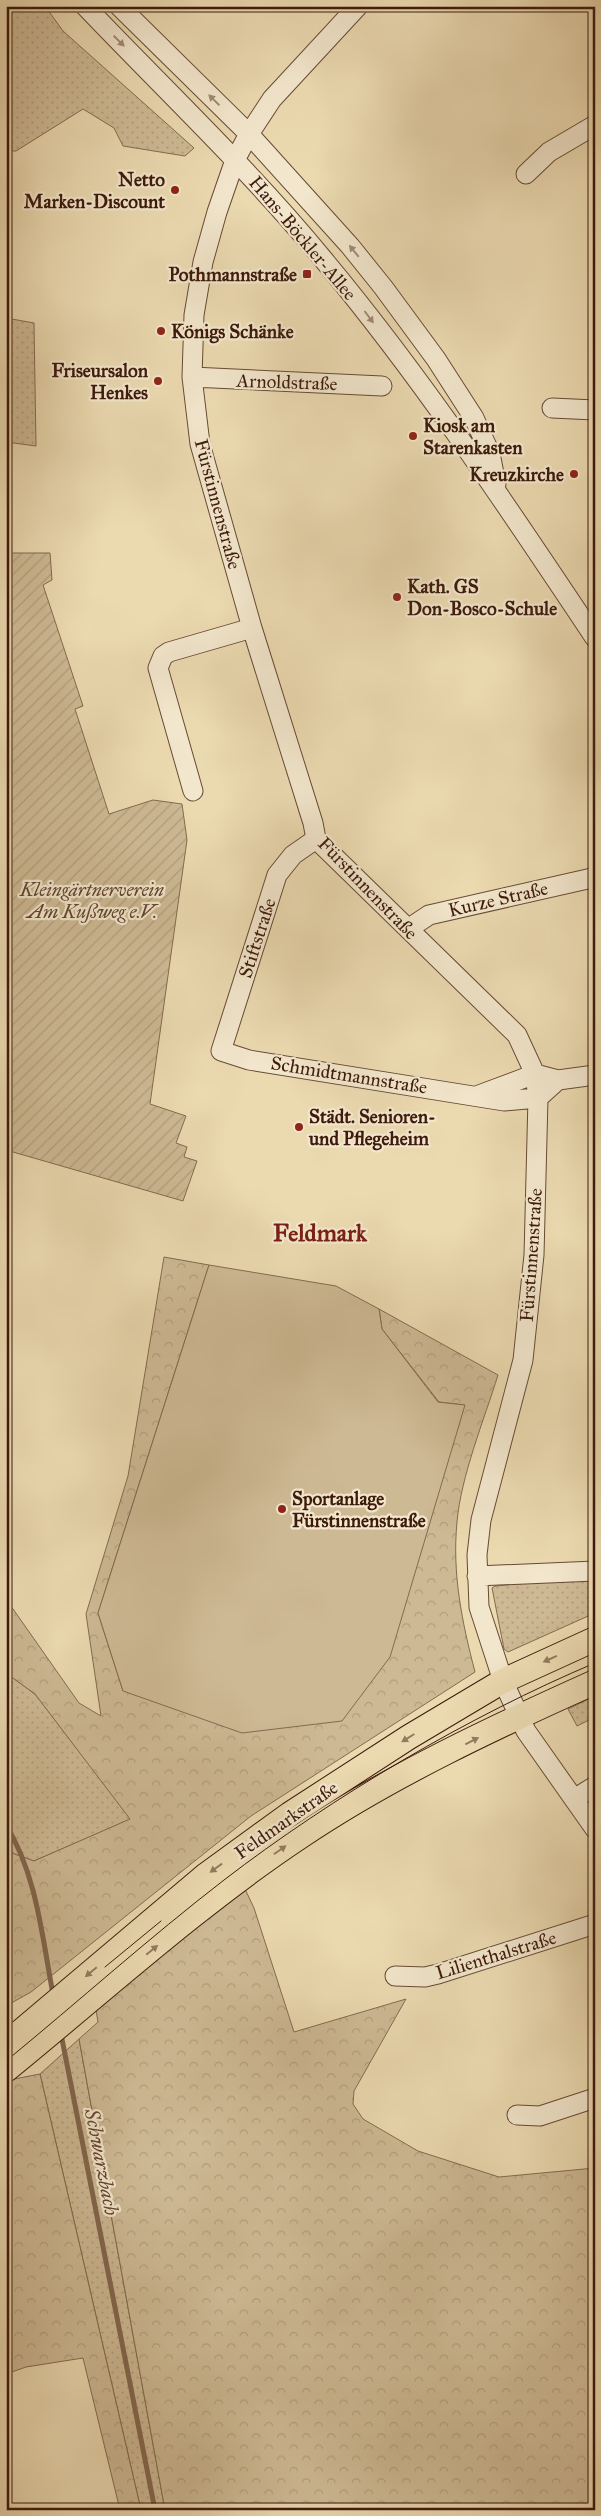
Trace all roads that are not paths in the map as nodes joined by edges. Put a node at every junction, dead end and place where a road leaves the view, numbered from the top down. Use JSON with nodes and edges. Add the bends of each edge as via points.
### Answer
{"nodes":[{"id":1,"x":85,"y":6,"type":"edge"},
{"id":2,"x":119,"y":6,"type":"edge"},
{"id":3,"x":358,"y":6,"type":"edge"},
{"id":4,"x":595,"y":125,"type":"edge"},
{"id":5,"x":249,"y":134,"type":"junction"},
{"id":6,"x":235,"y":160,"type":"junction"},
{"id":7,"x":526,"y":174,"type":"dead end"},
{"id":8,"x":192,"y":377,"type":"junction"},
{"id":9,"x":382,"y":386,"type":"dead end"},
{"id":10,"x":462,"y":398,"type":"junction"},
{"id":11,"x":552,"y":408,"type":"dead end"},
{"id":12,"x":595,"y":410,"type":"edge"},
{"id":13,"x":440,"y":413,"type":"junction"},
{"id":14,"x":498,"y":490,"type":"junction"},
{"id":15,"x":252,"y":628,"type":"junction"},
{"id":16,"x":595,"y":638,"type":"edge"},
{"id":17,"x":193,"y":791,"type":"dead end"},
{"id":18,"x":316,"y":839,"type":"junction"},
{"id":19,"x":592,"y":878,"type":"dead end"},
{"id":20,"x":408,"y":929,"type":"junction"},
{"id":21,"x":221,"y":1051,"type":"joint"},
{"id":22,"x":536,"y":1074,"type":"junction"},
{"id":23,"x":595,"y":1076,"type":"edge"},
{"id":24,"x":558,"y":1080,"type":"junction"},
{"id":25,"x":479,"y":1095,"type":"junction"},
{"id":26,"x":538,"y":1098,"type":"junction"},
{"id":27,"x":595,"y":1571,"type":"edge"},
{"id":28,"x":478,"y":1576,"type":"junction"},
{"id":29,"x":595,"y":1639,"type":"edge"},
{"id":30,"x":503,"y":1681,"type":"junction"},
{"id":31,"x":595,"y":1682,"type":"edge"},
{"id":32,"x":520,"y":1717,"type":"junction"},
{"id":33,"x":595,"y":1786,"type":"edge"},
{"id":34,"x":574,"y":1799,"type":"junction"},
{"id":35,"x":595,"y":1829,"type":"edge"},
{"id":36,"x":595,"y":1924,"type":"edge"},
{"id":37,"x":395,"y":1976,"type":"dead end"},
{"id":38,"x":6,"y":2044,"type":"edge"},
{"id":39,"x":6,"y":2070,"type":"edge"},
{"id":40,"x":595,"y":2098,"type":"edge"},
{"id":41,"x":517,"y":2115,"type":"dead end"}],
"edges":[{"from":1,"to":6,"type":"street","name":"Hans-Böckler-Allee","one_way":true},
{"from":5,"to":2,"type":"street","name":"Hans-Böckler-Allee","one_way":true},
{"from":3,"to":5,"type":"street","name":"Fürstinnenstraße","via":[[272,99]]},
{"from":4,"to":7,"type":"street","via":[[549,152]]},
{"from":5,"to":6,"type":"street","name":"Fürstinnenstraße"},
{"from":10,"to":5,"type":"street","name":"Hans-Böckler-Allee","one_way":true,"via":[[399,308],[350,246]]},
{"from":6,"to":8,"type":"street","name":"Fürstinnenstraße","via":[[217,212],[197,289]]},
{"from":6,"to":13,"type":"street","name":"Hans-Böckler-Allee","one_way":true,"via":[[323,259]]},
{"from":8,"to":9,"type":"street","name":"Arnoldstraße"},
{"from":8,"to":15,"type":"street","name":"Fürstinnenstraße","via":[[200,444]]},
{"from":10,"to":13,"type":"street"},
{"from":10,"to":14,"type":"street","name":"Hans-Böckler-Allee","via":[[490,454]]},
{"from":11,"to":12,"type":"street"},
{"from":13,"to":14,"type":"street","name":"Hans-Böckler-Allee"},
{"from":14,"to":16,"type":"street","name":"Hans-Böckler-Allee"},
{"from":15,"to":17,"type":"street","via":[[169,652],[159,661],[158,668]]},
{"from":15,"to":18,"type":"street","name":"Fürstinnenstraße"},
{"from":18,"to":20,"type":"street","name":"Fürstinnenstraße"},
{"from":18,"to":21,"type":"street","name":"Stiftstraße","via":[[293,855],[277,876]]},
{"from":19,"to":20,"type":"street","name":"Kurze Straße","via":[[429,915]]},
{"from":20,"to":22,"type":"street","name":"Fürstinnenstraße","via":[[517,1035]]},
{"from":21,"to":25,"type":"street","name":"Schmidtmannstraße","via":[[249,1060]]},
{"from":22,"to":24,"type":"street"},
{"from":22,"to":25,"type":"street","name":"Schmidtmannstraße"},
{"from":22,"to":26,"type":"street","name":"Fürstinnenstraße"},
{"from":23,"to":24,"type":"street"},
{"from":24,"to":26,"type":"street"},
{"from":25,"to":26,"type":"street","name":"Schmidtmannstraße","via":[[504,1100]]},
{"from":26,"to":28,"type":"street","name":"Fürstinnenstraße","via":[[534,1254],[524,1360],[482,1520]]},
{"from":27,"to":28,"type":"street"},
{"from":28,"to":30,"type":"street","name":"Fürstinnenstraße","via":[[479,1607]]},
{"from":29,"to":30,"type":"main road","name":"Feldmarkstraße","one_way":true},
{"from":30,"to":32,"type":"street","name":"Fürstinnenstraße"},
{"from":30,"to":38,"type":"main road","name":"Feldmarkstraße","one_way":true,"via":[[290,1814],[206,1875]]},
{"from":31,"to":32,"type":"main road","name":"Feldmarkstraße"},
{"from":32,"to":34,"type":"street","via":[[532,1740]]},
{"from":39,"to":32,"type":"main road","name":"Feldmarkstraße","one_way":true,"via":[[222,1893],[299,1837],[382,1787]]},
{"from":33,"to":34,"type":"street"},
{"from":34,"to":35,"type":"street"},
{"from":36,"to":37,"type":"street","name":"Lilienthalstraße","via":[[438,1974]]},
{"from":40,"to":41,"type":"street","via":[[540,2116]]}]}
